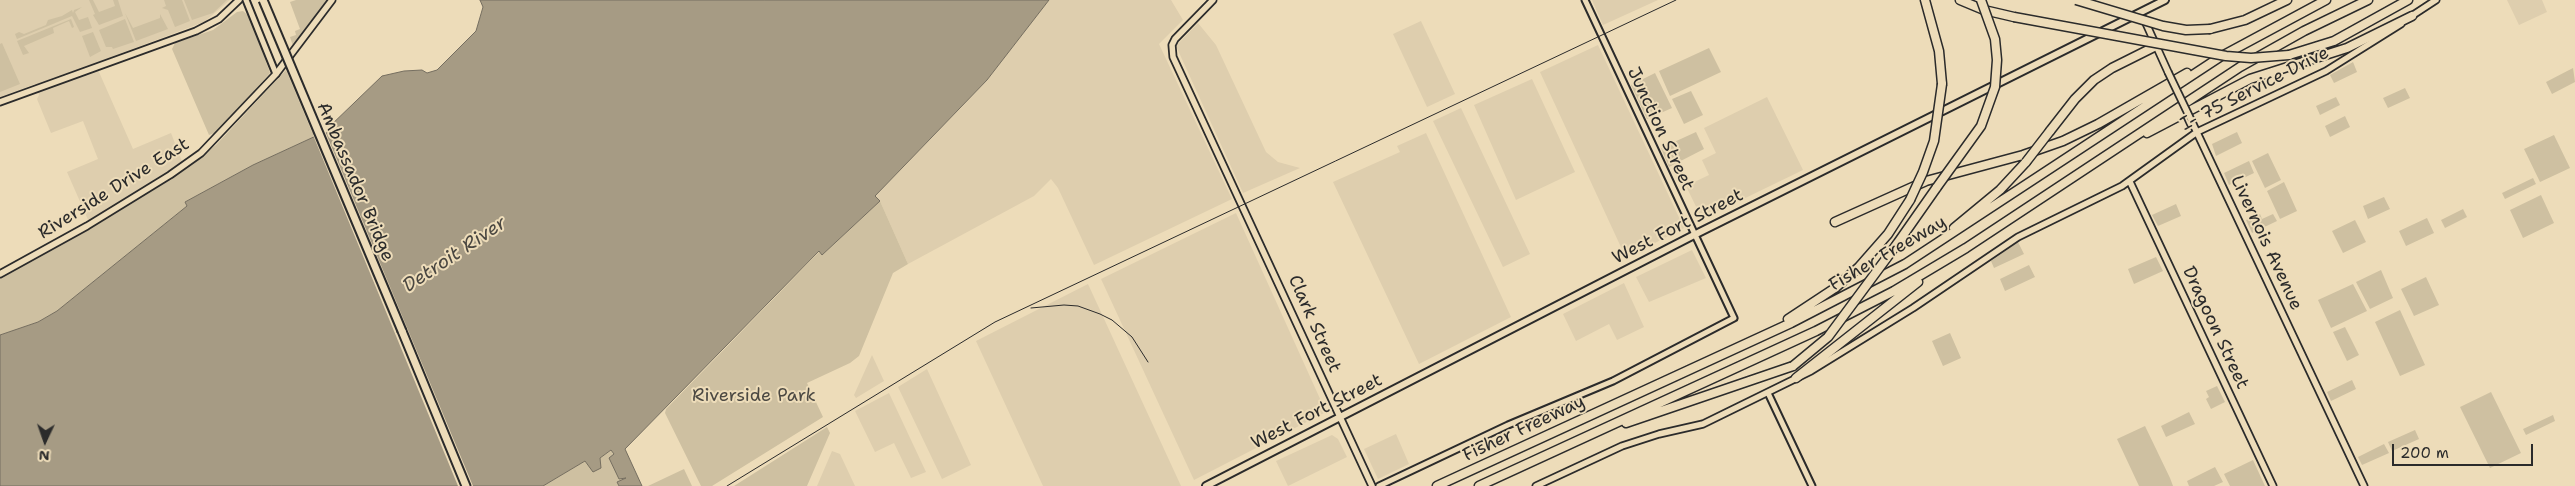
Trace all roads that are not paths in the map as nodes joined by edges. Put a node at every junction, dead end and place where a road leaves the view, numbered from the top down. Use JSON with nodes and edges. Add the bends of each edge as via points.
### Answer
{"nodes":[{"id":1,"x":240,"y":0,"type":"edge"},
{"id":2,"x":246,"y":0,"type":"edge"},
{"id":3,"x":263,"y":0,"type":"edge"},
{"id":4,"x":332,"y":0,"type":"edge"},
{"id":5,"x":1213,"y":0,"type":"edge"},
{"id":6,"x":1584,"y":0,"type":"edge"},
{"id":7,"x":1924,"y":0,"type":"edge"},
{"id":8,"x":1960,"y":0,"type":"edge"},
{"id":9,"x":1981,"y":0,"type":"edge"},
{"id":10,"x":2076,"y":0,"type":"edge"},
{"id":11,"x":2165,"y":0,"type":"edge"},
{"id":12,"x":2287,"y":0,"type":"edge"},
{"id":13,"x":2326,"y":0,"type":"edge"},
{"id":14,"x":2368,"y":0,"type":"edge"},
{"id":15,"x":2408,"y":0,"type":"edge"},
{"id":16,"x":2436,"y":0,"type":"edge"},
{"id":17,"x":2141,"y":12,"type":"junction"},
{"id":18,"x":2412,"y":16,"type":"junction"},
{"id":19,"x":2156,"y":46,"type":"junction"},
{"id":20,"x":2220,"y":57,"type":"junction"},
{"id":21,"x":276,"y":74,"type":"junction"},
{"id":22,"x":0,"y":102,"type":"edge"},
{"id":23,"x":2198,"y":132,"type":"junction"},
{"id":24,"x":2112,"y":151,"type":"junction"},
{"id":25,"x":2130,"y":182,"type":"junction"},
{"id":26,"x":1835,"y":222,"type":"dead end"},
{"id":27,"x":1694,"y":235,"type":"junction"},
{"id":28,"x":1922,"y":254,"type":"junction"},
{"id":29,"x":1944,"y":261,"type":"junction"},
{"id":30,"x":0,"y":274,"type":"edge"},
{"id":31,"x":1756,"y":339,"type":"junction"},
{"id":32,"x":1796,"y":378,"type":"junction"},
{"id":33,"x":1768,"y":393,"type":"junction"},
{"id":34,"x":1339,"y":418,"type":"junction"},
{"id":35,"x":1596,"y":433,"type":"junction"},
{"id":36,"x":466,"y":486,"type":"edge"},
{"id":37,"x":1206,"y":486,"type":"edge"},
{"id":38,"x":1372,"y":486,"type":"edge"},
{"id":39,"x":1379,"y":486,"type":"edge"},
{"id":40,"x":1437,"y":486,"type":"edge"},
{"id":41,"x":1479,"y":486,"type":"edge"},
{"id":42,"x":1536,"y":486,"type":"edge"},
{"id":43,"x":1812,"y":486,"type":"edge"},
{"id":44,"x":2273,"y":486,"type":"edge"},
{"id":45,"x":2364,"y":486,"type":"edge"}],
"edges":[{"from":1,"to":22,"type":"main road","via":[[219,19],[196,30]]},
{"from":2,"to":21,"type":"street"},
{"from":3,"to":36,"type":"highway","name":"Ambassador Bridge","bridge":true},
{"from":4,"to":21,"type":"main road","name":"Riverside Drive East"},
{"from":5,"to":34,"type":"main road","name":"Clark Street","via":[[1180,33],[1172,45],[1173,57],[1242,201]]},
{"from":6,"to":27,"type":"street","name":"Junction Street"},
{"from":7,"to":31,"type":"highway","bridge":true,"via":[[1939,51],[1942,84],[1934,141],[1920,180],[1883,241],[1841,283]]},
{"from":8,"to":15,"type":"highway","bridge":true,"via":[[2014,17],[2234,58],[2289,55],[2334,41]]},
{"from":9,"to":35,"type":"highway","bridge":true,"via":[[1995,39],[1997,60],[1995,87],[1981,126],[1834,331],[1793,366]]},
{"from":10,"to":12,"type":"highway","bridge":true,"via":[[2172,28],[2210,29],[2245,20]]},
{"from":11,"to":17,"type":"main road","name":"West Fort Street"},
{"from":13,"to":20,"type":"highway","name":"Fisher Freeway"},
{"from":14,"to":24,"type":"highway","name":"Fisher Freeway","via":[[2240,67]]},
{"from":16,"to":18,"type":"main road","name":"I- 75 Service Drive"},
{"from":17,"to":19,"type":"main road","name":"Livernois Avenue"},
{"from":17,"to":27,"type":"main road","name":"West Fort Street"},
{"from":18,"to":23,"type":"main road","name":"I- 75 Service Drive","via":[[2326,71]]},
{"from":18,"to":24,"type":"highway","via":[[2355,45],[2250,79]]},
{"from":19,"to":23,"type":"main road","name":"Livernois Avenue","bridge":true},
{"from":19,"to":28,"type":"highway","bridge":true,"via":[[2094,80],[2075,98],[2026,162],[1994,196]]},
{"from":20,"to":26,"type":"highway","via":[[2063,141],[1926,181]]},
{"from":20,"to":28,"type":"highway","name":"Fisher Freeway"},
{"from":21,"to":30,"type":"main road","name":"Riverside Drive East","via":[[219,136],[188,163],[87,226]]},
{"from":23,"to":25,"type":"main road","name":"I- 75 Service Drive"},
{"from":23,"to":45,"type":"main road","name":"Livernois Avenue"},
{"from":24,"to":29,"type":"highway","name":"Fisher Freeway"},
{"from":25,"to":32,"type":"main road","name":"I- 75 Service Drive","via":[[2008,244],[1913,308]]},
{"from":25,"to":44,"type":"main road","name":"Dragoon Street"},
{"from":27,"to":34,"type":"main road","name":"West Fort Street"},
{"from":27,"to":39,"type":"street","name":"Junction Street","via":[[1734,318],[1596,389],[1508,425]]},
{"from":28,"to":31,"type":"highway","name":"Fisher Freeway","via":[[1850,294]]},
{"from":29,"to":32,"type":"highway"},
{"from":29,"to":35,"type":"highway","name":"Fisher Freeway","via":[[1838,320]]},
{"from":31,"to":40,"type":"highway","name":"Fisher Freeway"},
{"from":32,"to":33,"type":"main road"},
{"from":33,"to":42,"type":"main road","via":[[1703,424],[1622,446]]},
{"from":33,"to":43,"type":"street"},
{"from":34,"to":37,"type":"main road","name":"West Fort Street"},
{"from":34,"to":38,"type":"main road","name":"Clark Street"},
{"from":35,"to":41,"type":"highway","name":"Fisher Freeway"}]}
